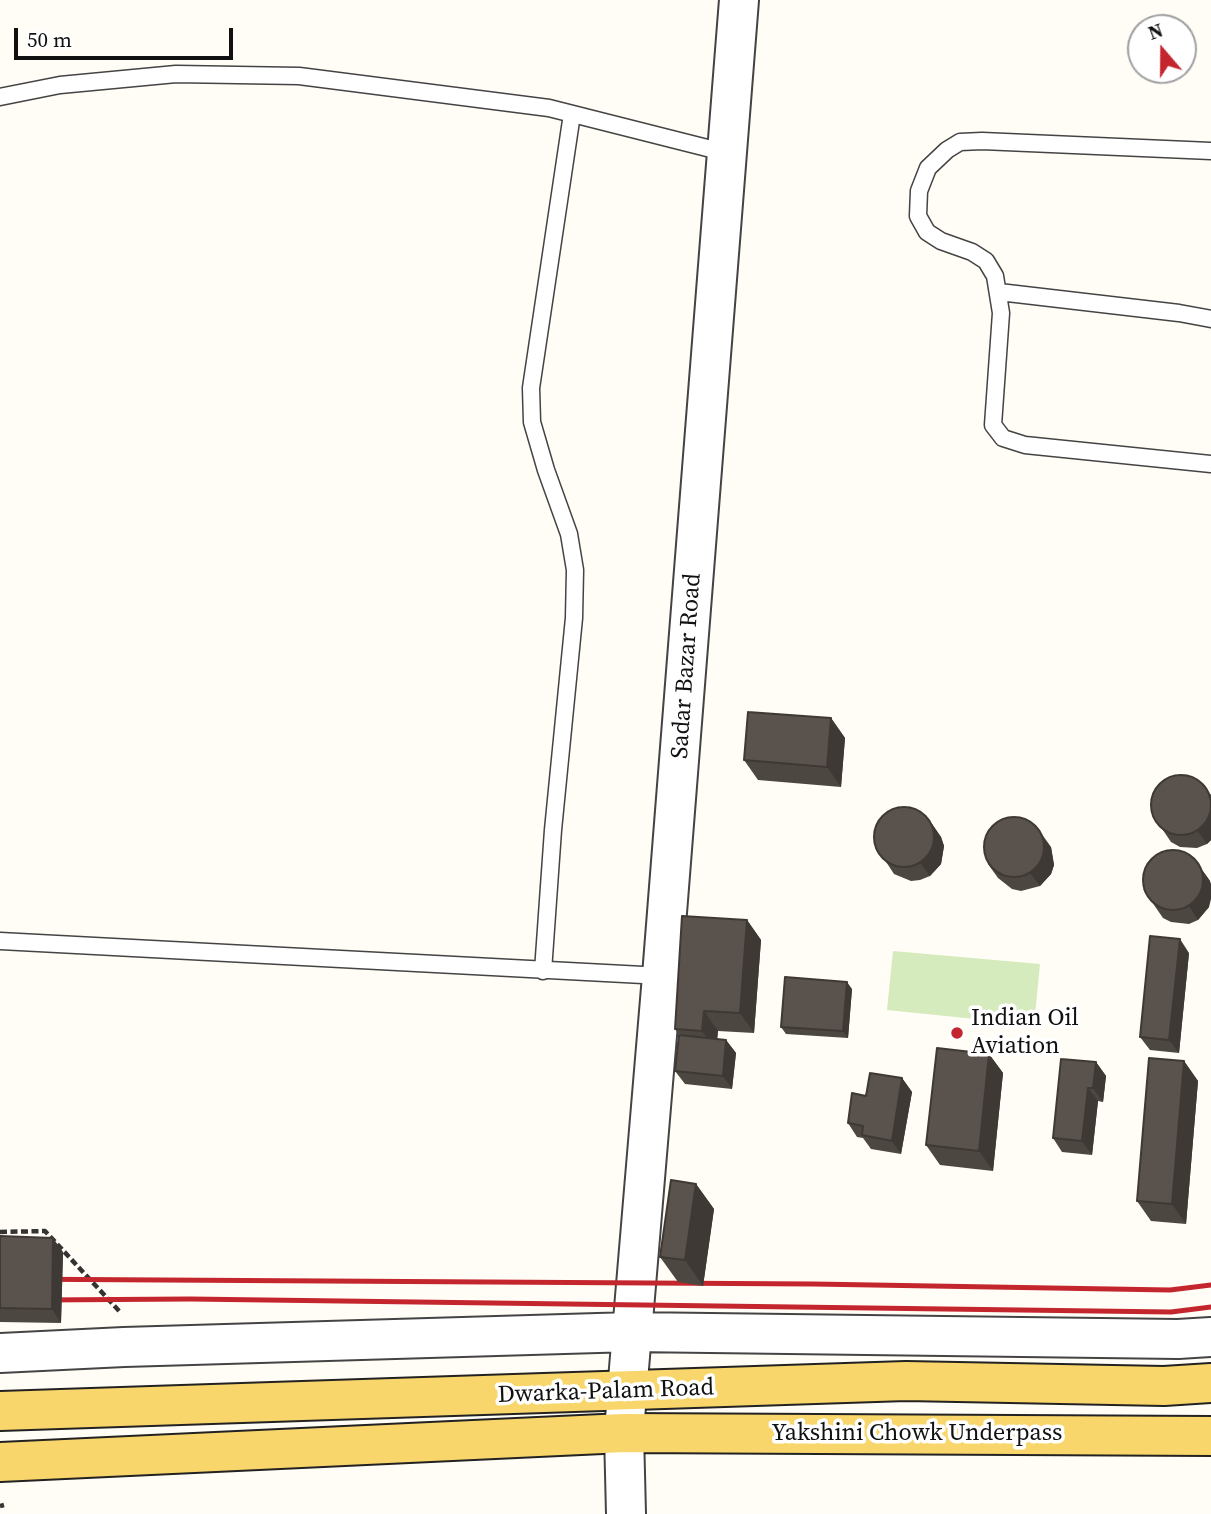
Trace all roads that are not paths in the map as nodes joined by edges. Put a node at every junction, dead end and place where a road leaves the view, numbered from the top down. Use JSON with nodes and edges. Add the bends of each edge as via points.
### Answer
{"nodes":[{"id":1,"x":739,"y":0,"type":"edge"},
{"id":2,"x":0,"y":97,"type":"edge"},
{"id":3,"x":572,"y":114,"type":"junction"},
{"id":4,"x":1211,"y":151,"type":"edge"},
{"id":5,"x":727,"y":153,"type":"junction"},
{"id":6,"x":999,"y":292,"type":"junction"},
{"id":7,"x":1211,"y":319,"type":"edge"},
{"id":8,"x":1211,"y":464,"type":"edge"},
{"id":9,"x":0,"y":941,"type":"edge"},
{"id":10,"x":543,"y":971,"type":"junction"},
{"id":11,"x":663,"y":976,"type":"junction"},
{"id":12,"x":632,"y":1332,"type":"junction"},
{"id":13,"x":1211,"y":1337,"type":"edge"},
{"id":14,"x":0,"y":1353,"type":"edge"},
{"id":15,"x":1211,"y":1383,"type":"edge"},
{"id":16,"x":627,"y":1392,"type":"junction"},
{"id":17,"x":0,"y":1411,"type":"edge"},
{"id":18,"x":624,"y":1433,"type":"junction"},
{"id":19,"x":1211,"y":1436,"type":"edge"},
{"id":20,"x":0,"y":1462,"type":"edge"},
{"id":21,"x":626,"y":1514,"type":"edge"}],
"edges":[{"from":1,"to":5,"type":"street","name":"Sadar Bazar Road"},
{"from":2,"to":3,"type":"lane","via":[[60,85],[176,74],[299,76]]},
{"from":3,"to":5,"type":"lane"},
{"from":3,"to":10,"type":"lane","via":[[531,388],[532,422],[569,534],[575,570]]},
{"from":4,"to":6,"type":"lane","via":[[982,141],[960,142],[947,150],[928,168],[919,191],[918,216],[927,232],[986,261]]},
{"from":5,"to":11,"type":"street","name":"Sadar Bazar Road"},
{"from":6,"to":7,"type":"lane"},
{"from":6,"to":8,"type":"lane","via":[[993,425],[1003,438],[1025,445]]},
{"from":9,"to":10,"type":"lane"},
{"from":10,"to":11,"type":"lane"},
{"from":11,"to":12,"type":"street","name":"Sadar Bazar Road"},
{"from":12,"to":13,"type":"street"},
{"from":12,"to":14,"type":"street"},
{"from":12,"to":16,"type":"street","name":"Sadar Bazar Road"},
{"from":15,"to":16,"type":"main road","name":"Dwarka-Palam Road","via":[[905,1381]]},
{"from":16,"to":17,"type":"main road","name":"Dwarka-Palam Road"},
{"from":16,"to":18,"type":"street","name":"Sadar Bazar Road"},
{"from":18,"to":19,"type":"main road","name":"Yakshini Chowk Underpass"},
{"from":18,"to":20,"type":"main road","name":"Dwarka-Palam Road"},
{"from":18,"to":21,"type":"street","name":"Sadar Bazar Road"}]}
